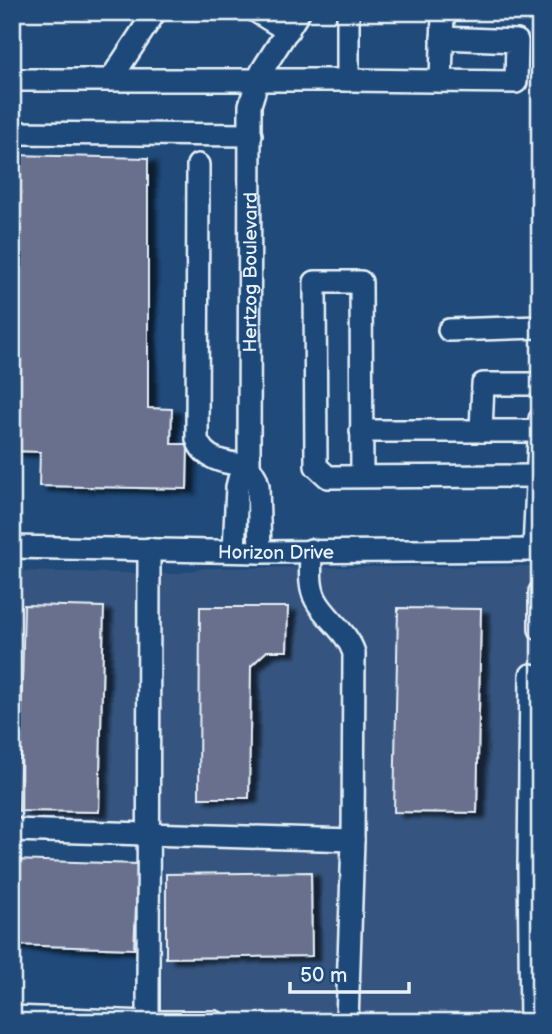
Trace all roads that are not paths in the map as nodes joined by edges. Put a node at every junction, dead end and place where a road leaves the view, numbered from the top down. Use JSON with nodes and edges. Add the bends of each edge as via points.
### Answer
{"nodes":[{"id":1,"x":155,"y":12,"type":"edge"},
{"id":2,"x":257,"y":12,"type":"edge"},
{"id":3,"x":299,"y":12,"type":"edge"},
{"id":4,"x":348,"y":12,"type":"edge"},
{"id":5,"x":443,"y":12,"type":"edge"},
{"id":6,"x":288,"y":31,"type":"junction"},
{"id":7,"x":442,"y":38,"type":"junction"},
{"id":8,"x":12,"y":79,"type":"edge"},
{"id":9,"x":111,"y":79,"type":"junction"},
{"id":10,"x":258,"y":79,"type":"junction"},
{"id":11,"x":348,"y":79,"type":"junction"},
{"id":12,"x":441,"y":82,"type":"junction"},
{"id":13,"x":12,"y":133,"type":"edge"},
{"id":14,"x":251,"y":135,"type":"junction"},
{"id":15,"x":198,"y":164,"type":"dead end"},
{"id":16,"x":540,"y":327,"type":"edge"},
{"id":17,"x":449,"y":330,"type":"dead end"},
{"id":18,"x":540,"y":384,"type":"edge"},
{"id":19,"x":540,"y":417,"type":"edge"},
{"id":20,"x":361,"y":431,"type":"junction"},
{"id":21,"x":481,"y":431,"type":"junction"},
{"id":22,"x":539,"y":431,"type":"edge"},
{"id":23,"x":250,"y":466,"type":"junction"},
{"id":24,"x":538,"y":476,"type":"edge"},
{"id":25,"x":362,"y":477,"type":"junction"},
{"id":26,"x":12,"y":547,"type":"edge"},
{"id":27,"x":149,"y":549,"type":"junction"},
{"id":28,"x":311,"y":550,"type":"junction"},
{"id":29,"x":537,"y":550,"type":"edge"},
{"id":30,"x":234,"y":551,"type":"junction"},
{"id":31,"x":260,"y":552,"type":"junction"},
{"id":32,"x":540,"y":592,"type":"edge"},
{"id":33,"x":540,"y":629,"type":"edge"},
{"id":34,"x":531,"y":676,"type":"dead end"},
{"id":35,"x":12,"y":830,"type":"edge"},
{"id":36,"x":148,"y":834,"type":"junction"},
{"id":37,"x":352,"y":840,"type":"junction"},
{"id":38,"x":12,"y":1017,"type":"edge"},
{"id":39,"x":148,"y":1022,"type":"edge"},
{"id":40,"x":215,"y":1022,"type":"edge"},
{"id":41,"x":347,"y":1022,"type":"edge"},
{"id":42,"x":531,"y":1022,"type":"edge"}],
"edges":[{"from":1,"to":9,"type":"street"},
{"from":2,"to":6,"type":"street"},
{"from":3,"to":6,"type":"street","name":"Hertzog Boulevard"},
{"from":4,"to":11,"type":"street"},
{"from":5,"to":7,"type":"street"},
{"from":6,"to":10,"type":"street","name":"Hertzog Boulevard"},
{"from":7,"to":12,"type":"street"},
{"from":7,"to":12,"type":"street","via":[[517,41],[516,82]]},
{"from":8,"to":9,"type":"street"},
{"from":9,"to":10,"type":"street"},
{"from":10,"to":11,"type":"street"},
{"from":10,"to":14,"type":"street","name":"Hertzog Boulevard","via":[[250,105]]},
{"from":11,"to":12,"type":"street"},
{"from":13,"to":14,"type":"street"},
{"from":14,"to":23,"type":"street","name":"Hertzog Boulevard"},
{"from":15,"to":23,"type":"street","via":[[197,439],[208,456]]},
{"from":16,"to":17,"type":"street"},
{"from":18,"to":21,"type":"street","via":[[483,384]]},
{"from":19,"to":22,"type":"street"},
{"from":20,"to":21,"type":"street"},
{"from":20,"to":25,"type":"street"},
{"from":20,"to":25,"type":"street","via":[[361,282],[314,282],[316,467],[328,477]]},
{"from":21,"to":22,"type":"street"},
{"from":22,"to":24,"type":"street"},
{"from":23,"to":30,"type":"street","name":"Hertzog Boulevard","via":[[237,487]]},
{"from":23,"to":31,"type":"street","name":"Hertzog Boulevard","via":[[258,486]]},
{"from":24,"to":25,"type":"street"},
{"from":24,"to":29,"type":"street"},
{"from":26,"to":27,"type":"street","name":"Horizon Drive"},
{"from":27,"to":30,"type":"street","name":"Horizon Drive"},
{"from":27,"to":36,"type":"street"},
{"from":28,"to":29,"type":"street","name":"Horizon Drive"},
{"from":28,"to":31,"type":"street","name":"Horizon Drive"},
{"from":28,"to":37,"type":"street","via":[[316,600],[346,635],[354,653]]},
{"from":30,"to":31,"type":"street","name":"Horizon Drive"},
{"from":32,"to":33,"type":"street"},
{"from":34,"to":42,"type":"street"},
{"from":35,"to":36,"type":"street"},
{"from":36,"to":37,"type":"street"},
{"from":36,"to":39,"type":"street"},
{"from":37,"to":41,"type":"street"},
{"from":38,"to":39,"type":"street"},
{"from":39,"to":40,"type":"street"}]}
